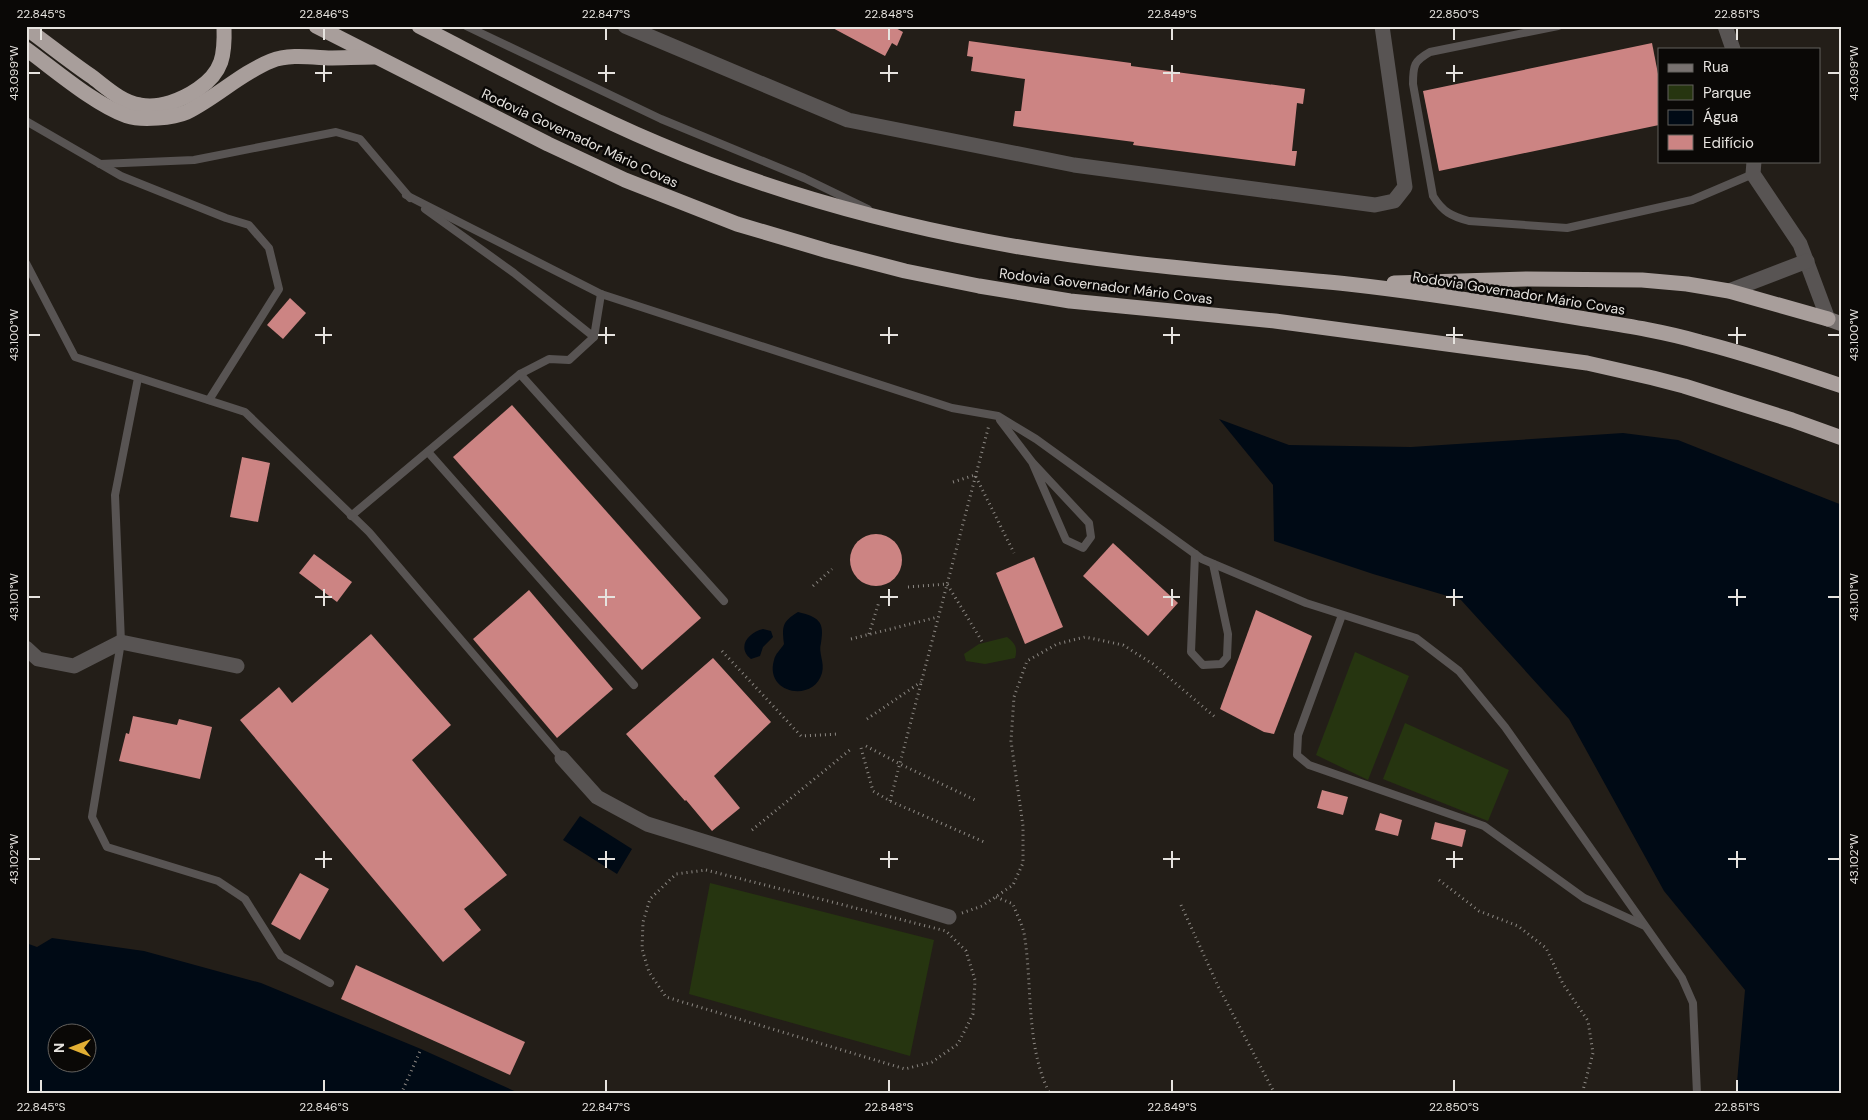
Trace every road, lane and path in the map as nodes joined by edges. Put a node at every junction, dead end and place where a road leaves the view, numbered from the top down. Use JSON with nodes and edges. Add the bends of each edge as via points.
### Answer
{"nodes":[{"id":1,"x":224,"y":26,"type":"edge"},
{"id":2,"x":316,"y":26,"type":"edge"},
{"id":3,"x":419,"y":26,"type":"edge"},
{"id":4,"x":466,"y":26,"type":"edge"},
{"id":5,"x":625,"y":26,"type":"edge"},
{"id":6,"x":1382,"y":26,"type":"edge"},
{"id":7,"x":1558,"y":26,"type":"edge"},
{"id":8,"x":1725,"y":26,"type":"edge"},
{"id":9,"x":26,"y":28,"type":"edge"},
{"id":10,"x":1733,"y":48,"type":"edge"},
{"id":11,"x":26,"y":49,"type":"edge"},
{"id":12,"x":375,"y":57,"type":"junction"},
{"id":13,"x":26,"y":121,"type":"edge"},
{"id":14,"x":100,"y":164,"type":"junction"},
{"id":15,"x":1754,"y":168,"type":"edge"},
{"id":16,"x":406,"y":195,"type":"junction"},
{"id":17,"x":897,"y":222,"type":"junction"},
{"id":18,"x":1807,"y":261,"type":"junction"},
{"id":19,"x":26,"y":263,"type":"edge"},
{"id":20,"x":1350,"y":284,"type":"junction"},
{"id":21,"x":1729,"y":290,"type":"junction"},
{"id":22,"x":601,"y":294,"type":"junction"},
{"id":23,"x":1835,"y":321,"type":"edge"},
{"id":24,"x":594,"y":337,"type":"junction"},
{"id":25,"x":520,"y":374,"type":"junction"},
{"id":26,"x":138,"y":378,"type":"junction"},
{"id":27,"x":1842,"y":386,"type":"edge"},
{"id":28,"x":208,"y":400,"type":"junction"},
{"id":29,"x":994,"y":415,"type":"junction"},
{"id":30,"x":1842,"y":438,"type":"edge"},
{"id":31,"x":428,"y":452,"type":"junction"},
{"id":32,"x":1032,"y":462,"type":"junction"},
{"id":33,"x":976,"y":476,"type":"junction"},
{"id":34,"x":953,"y":482,"type":"dead end"},
{"id":35,"x":351,"y":516,"type":"junction"},
{"id":36,"x":1014,"y":552,"type":"dead end"},
{"id":37,"x":1195,"y":554,"type":"junction"},
{"id":38,"x":1213,"y":564,"type":"junction"},
{"id":39,"x":832,"y":569,"type":"dead end"},
{"id":40,"x":947,"y":584,"type":"junction"},
{"id":41,"x":813,"y":586,"type":"dead end"},
{"id":42,"x":908,"y":587,"type":"dead end"},
{"id":43,"x":724,"y":601,"type":"dead end"},
{"id":44,"x":879,"y":602,"type":"dead end"},
{"id":45,"x":1342,"y":615,"type":"junction"},
{"id":46,"x":938,"y":617,"type":"junction"},
{"id":47,"x":869,"y":634,"type":"junction"},
{"id":48,"x":851,"y":639,"type":"dead end"},
{"id":49,"x":121,"y":642,"type":"junction"},
{"id":50,"x":983,"y":643,"type":"dead end"},
{"id":51,"x":26,"y":648,"type":"edge"},
{"id":52,"x":722,"y":651,"type":"dead end"},
{"id":53,"x":237,"y":666,"type":"dead end"},
{"id":54,"x":921,"y":682,"type":"junction"},
{"id":55,"x":634,"y":685,"type":"dead end"},
{"id":56,"x":1215,"y":716,"type":"dead end"},
{"id":57,"x":867,"y":719,"type":"dead end"},
{"id":58,"x":838,"y":734,"type":"dead end"},
{"id":59,"x":866,"y":746,"type":"dead end"},
{"id":60,"x":861,"y":748,"type":"dead end"},
{"id":61,"x":851,"y":749,"type":"dead end"},
{"id":62,"x":562,"y":758,"type":"joint"},
{"id":63,"x":900,"y":764,"type":"junction"},
{"id":64,"x":975,"y":800,"type":"dead end"},
{"id":65,"x":890,"y":801,"type":"junction"},
{"id":66,"x":752,"y":830,"type":"dead end"},
{"id":67,"x":984,"y":842,"type":"dead end"},
{"id":68,"x":1438,"y":880,"type":"dead end"},
{"id":69,"x":996,"y":897,"type":"junction"},
{"id":70,"x":1181,"y":905,"type":"dead end"},
{"id":71,"x":950,"y":917,"type":"joint"},
{"id":72,"x":1645,"y":926,"type":"junction"},
{"id":73,"x":649,"y":972,"type":"joint"},
{"id":74,"x":330,"y":983,"type":"dead end"},
{"id":75,"x":421,"y":1049,"type":"dead end"},
{"id":76,"x":401,"y":1094,"type":"edge"},
{"id":77,"x":1050,"y":1094,"type":"edge"},
{"id":78,"x":1275,"y":1094,"type":"edge"},
{"id":79,"x":1582,"y":1094,"type":"edge"},
{"id":80,"x":1697,"y":1094,"type":"edge"}],
"edges":[{"from":1,"to":9,"type":"highway","via":[[222,60],[211,80],[174,101],[142,106],[114,94]]},
{"from":2,"to":12,"type":"highway","name":"Rodovia Governador Mário Covas"},
{"from":3,"to":17,"type":"highway","name":"Rodovia Governador Mário Covas","via":[[658,144],[795,195]]},
{"from":4,"to":17,"type":"lane","via":[[661,119],[804,178]]},
{"from":5,"to":6,"type":"street","via":[[848,120],[1074,164],[1375,205],[1394,202],[1405,186]]},
{"from":7,"to":15,"type":"lane","via":[[1430,52],[1418,59],[1413,68],[1413,84],[1433,196],[1441,209],[1469,221],[1567,228],[1692,200]]},
{"from":8,"to":10,"type":"street"},
{"from":11,"to":12,"type":"highway","via":[[92,97],[128,116],[151,118],[185,113],[272,60],[306,56]]},
{"from":12,"to":30,"type":"highway","name":"Rodovia Governador Mário Covas","via":[[548,144],[680,203],[738,224],[895,269],[1070,301],[1275,322],[1587,363],[1684,386]]},
{"from":13,"to":14,"type":"lane"},
{"from":14,"to":16,"type":"lane","via":[[194,160],[336,132],[360,139]]},
{"from":14,"to":28,"type":"lane","via":[[121,176],[249,225],[269,248],[279,289]]},
{"from":15,"to":18,"type":"street"},
{"from":16,"to":22,"type":"lane"},
{"from":16,"to":24,"type":"lane","via":[[514,273]]},
{"from":17,"to":20,"type":"highway","name":"Rodovia Governador Mário Covas","via":[[988,242],[1100,260]]},
{"from":18,"to":21,"type":"street"},
{"from":18,"to":23,"type":"street"},
{"from":19,"to":26,"type":"lane","via":[[74,357]]},
{"from":20,"to":21,"type":"highway","via":[[1527,279],[1642,280]]},
{"from":20,"to":27,"type":"highway","name":"Rodovia Governador Mário Covas","via":[[1521,308],[1674,335]]},
{"from":21,"to":23,"type":"highway"},
{"from":22,"to":24,"type":"lane"},
{"from":22,"to":29,"type":"lane","via":[[952,408]]},
{"from":24,"to":25,"type":"lane","via":[[569,360],[550,359]]},
{"from":25,"to":31,"type":"lane"},
{"from":25,"to":43,"type":"lane"},
{"from":26,"to":28,"type":"lane"},
{"from":26,"to":49,"type":"lane","via":[[115,495]]},
{"from":28,"to":35,"type":"lane","via":[[245,412]]},
{"from":29,"to":32,"type":"lane"},
{"from":29,"to":33,"type":"path"},
{"from":29,"to":37,"type":"lane","via":[[1036,439]]},
{"from":31,"to":35,"type":"lane"},
{"from":31,"to":55,"type":"lane"},
{"from":32,"to":32,"type":"lane","via":[[1066,540],[1083,548],[1091,536],[1089,523]]},
{"from":33,"to":34,"type":"path"},
{"from":33,"to":36,"type":"path"},
{"from":33,"to":40,"type":"path"},
{"from":35,"to":62,"type":"lane"},
{"from":37,"to":38,"type":"lane"},
{"from":37,"to":38,"type":"lane","via":[[1191,652],[1203,666],[1221,664],[1226,656],[1228,634]]},
{"from":38,"to":45,"type":"lane"},
{"from":39,"to":41,"type":"path"},
{"from":40,"to":42,"type":"path"},
{"from":40,"to":46,"type":"path"},
{"from":40,"to":50,"type":"path"},
{"from":44,"to":47,"type":"path"},
{"from":45,"to":72,"type":"lane","via":[[1416,638],[1460,671],[1505,727]]},
{"from":45,"to":72,"type":"lane","via":[[1298,735],[1298,755],[1309,765],[1484,826],[1584,898]]},
{"from":46,"to":47,"type":"path"},
{"from":46,"to":54,"type":"path"},
{"from":47,"to":48,"type":"path"},
{"from":49,"to":51,"type":"street","via":[[74,666],[38,659]]},
{"from":49,"to":53,"type":"street"},
{"from":49,"to":74,"type":"lane","via":[[92,817],[107,847],[218,881],[245,899],[281,956]]},
{"from":52,"to":58,"type":"path","via":[[801,736]]},
{"from":54,"to":57,"type":"path"},
{"from":54,"to":63,"type":"path"},
{"from":56,"to":69,"type":"path","via":[[1153,664],[1123,645],[1085,637],[1057,644],[1027,661],[1014,697],[1011,741],[1023,826],[1023,863],[1012,885]]},
{"from":59,"to":63,"type":"path"},
{"from":60,"to":65,"type":"path","via":[[873,791]]},
{"from":61,"to":66,"type":"path"},
{"from":62,"to":71,"type":"street","via":[[597,798],[647,824]]},
{"from":63,"to":64,"type":"path"},
{"from":63,"to":65,"type":"path"},
{"from":65,"to":67,"type":"path"},
{"from":68,"to":79,"type":"path","via":[[1479,911],[1518,926],[1546,948],[1588,1021],[1593,1053]]},
{"from":69,"to":71,"type":"path","via":[[982,906]]},
{"from":69,"to":77,"type":"path","via":[[1013,904],[1024,932],[1036,1054]]},
{"from":70,"to":78,"type":"path","via":[[1218,986]]},
{"from":72,"to":80,"type":"lane","via":[[1682,978],[1693,1003]]},
{"from":73,"to":73,"type":"path","via":[[666,997],[905,1069],[932,1062],[958,1044],[973,1014],[975,980],[966,951],[946,931],[706,870],[676,874],[650,899],[643,922],[642,949]]},
{"from":75,"to":76,"type":"path"}]}
